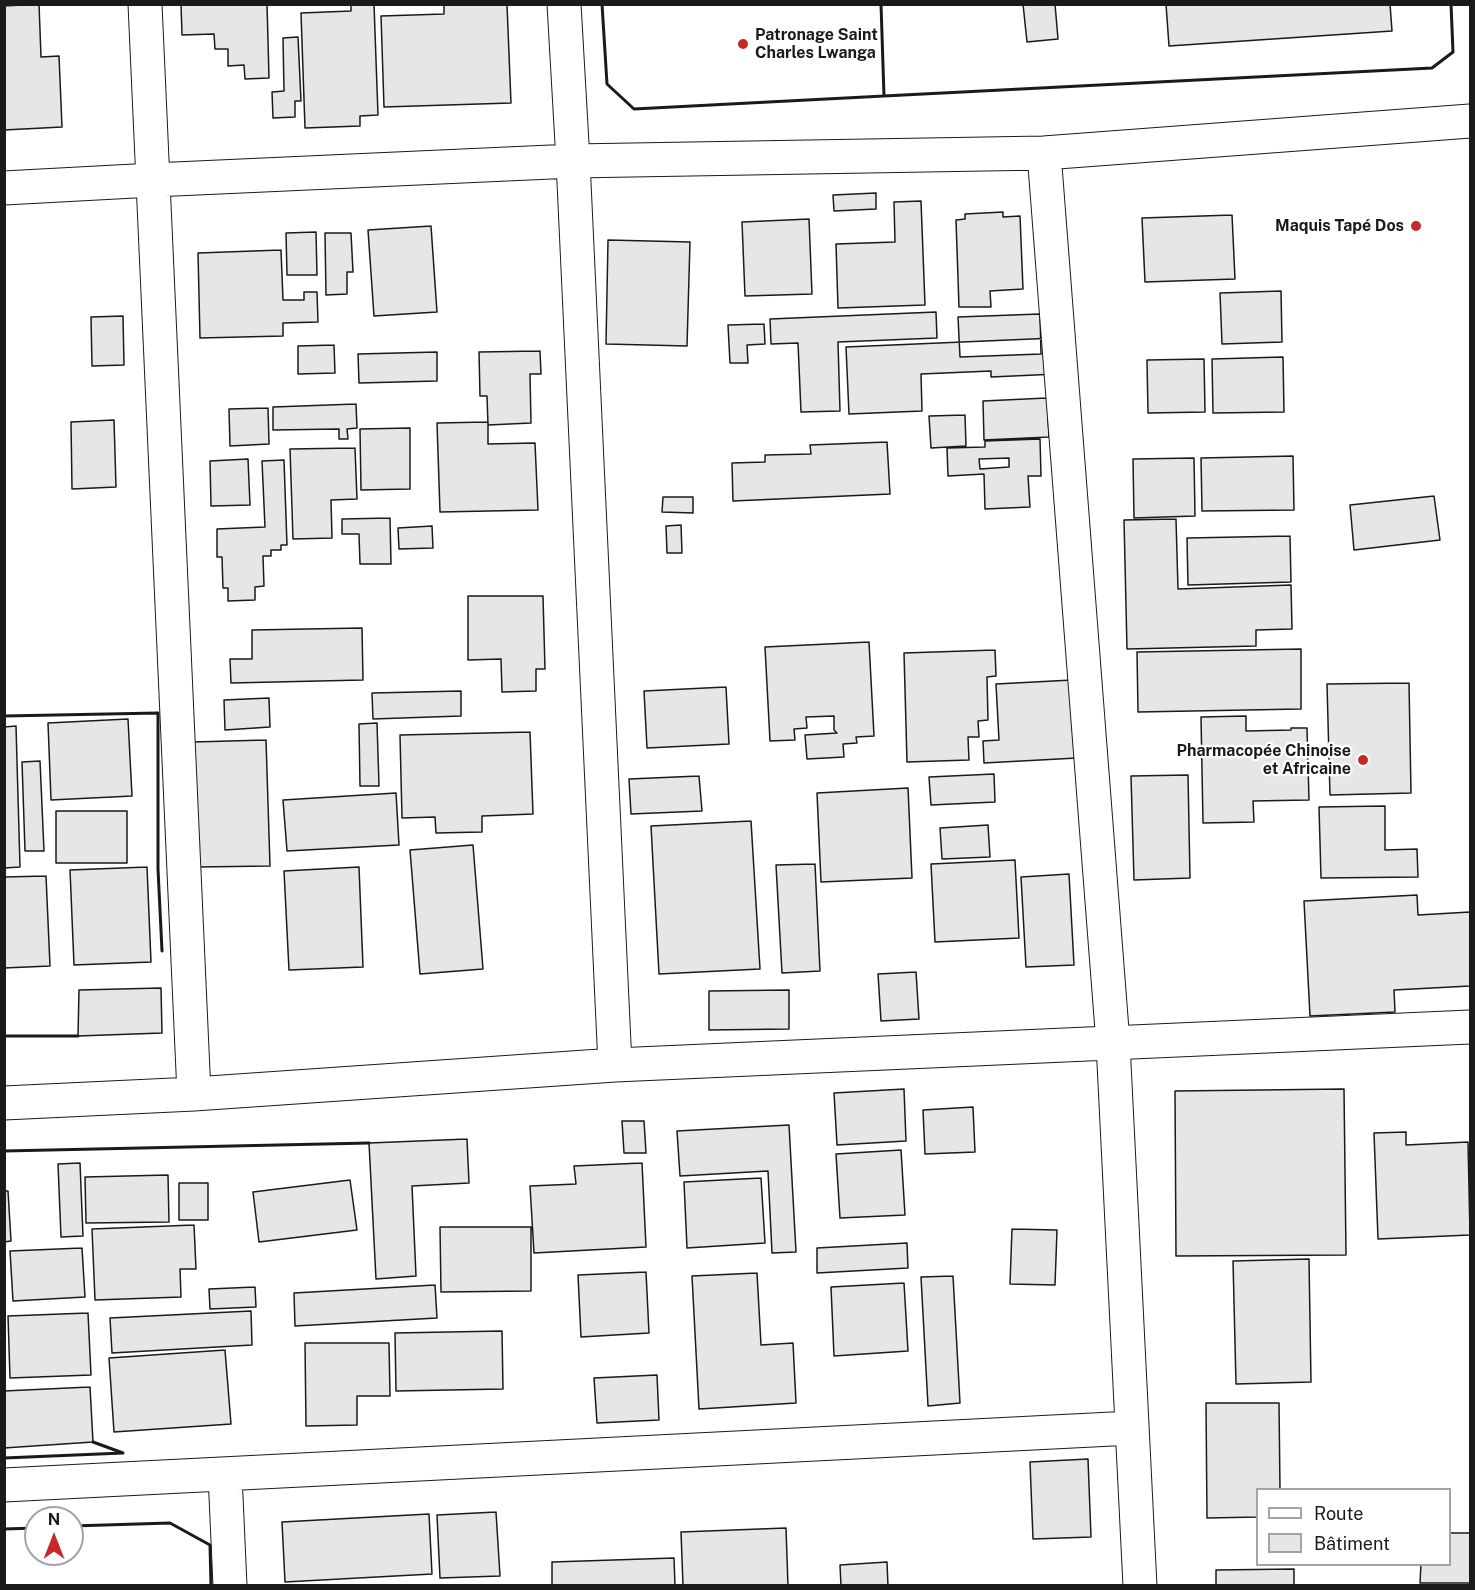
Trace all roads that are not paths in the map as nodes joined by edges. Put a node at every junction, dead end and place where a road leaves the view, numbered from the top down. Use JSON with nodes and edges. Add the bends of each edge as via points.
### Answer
{"nodes":[{"id":1,"x":145,"y":4,"type":"edge"},
{"id":2,"x":564,"y":4,"type":"edge"},
{"id":3,"x":1470,"y":121,"type":"edge"},
{"id":4,"x":1044,"y":153,"type":"junction"},
{"id":5,"x":573,"y":161,"type":"junction"},
{"id":6,"x":153,"y":180,"type":"junction"},
{"id":7,"x":4,"y":188,"type":"edge"},
{"id":8,"x":1470,"y":1027,"type":"edge"},
{"id":9,"x":1113,"y":1043,"type":"junction"},
{"id":10,"x":615,"y":1065,"type":"junction"},
{"id":11,"x":194,"y":1094,"type":"junction"},
{"id":12,"x":4,"y":1103,"type":"edge"},
{"id":13,"x":1132,"y":1428,"type":"junction"},
{"id":14,"x":225,"y":1473,"type":"junction"},
{"id":15,"x":4,"y":1485,"type":"edge"},
{"id":16,"x":230,"y":1586,"type":"edge"},
{"id":17,"x":1140,"y":1586,"type":"edge"}],
"edges":[{"from":1,"to":6,"type":"street"},
{"from":2,"to":5,"type":"street"},
{"from":3,"to":4,"type":"street"},
{"from":4,"to":5,"type":"street"},
{"from":4,"to":9,"type":"street"},
{"from":5,"to":6,"type":"street"},
{"from":5,"to":10,"type":"street"},
{"from":6,"to":7,"type":"street"},
{"from":6,"to":11,"type":"street"},
{"from":8,"to":9,"type":"street"},
{"from":9,"to":10,"type":"street"},
{"from":9,"to":13,"type":"street"},
{"from":10,"to":11,"type":"street"},
{"from":11,"to":12,"type":"street"},
{"from":13,"to":14,"type":"street"},
{"from":13,"to":17,"type":"street"},
{"from":14,"to":15,"type":"street"},
{"from":14,"to":16,"type":"street"}]}
